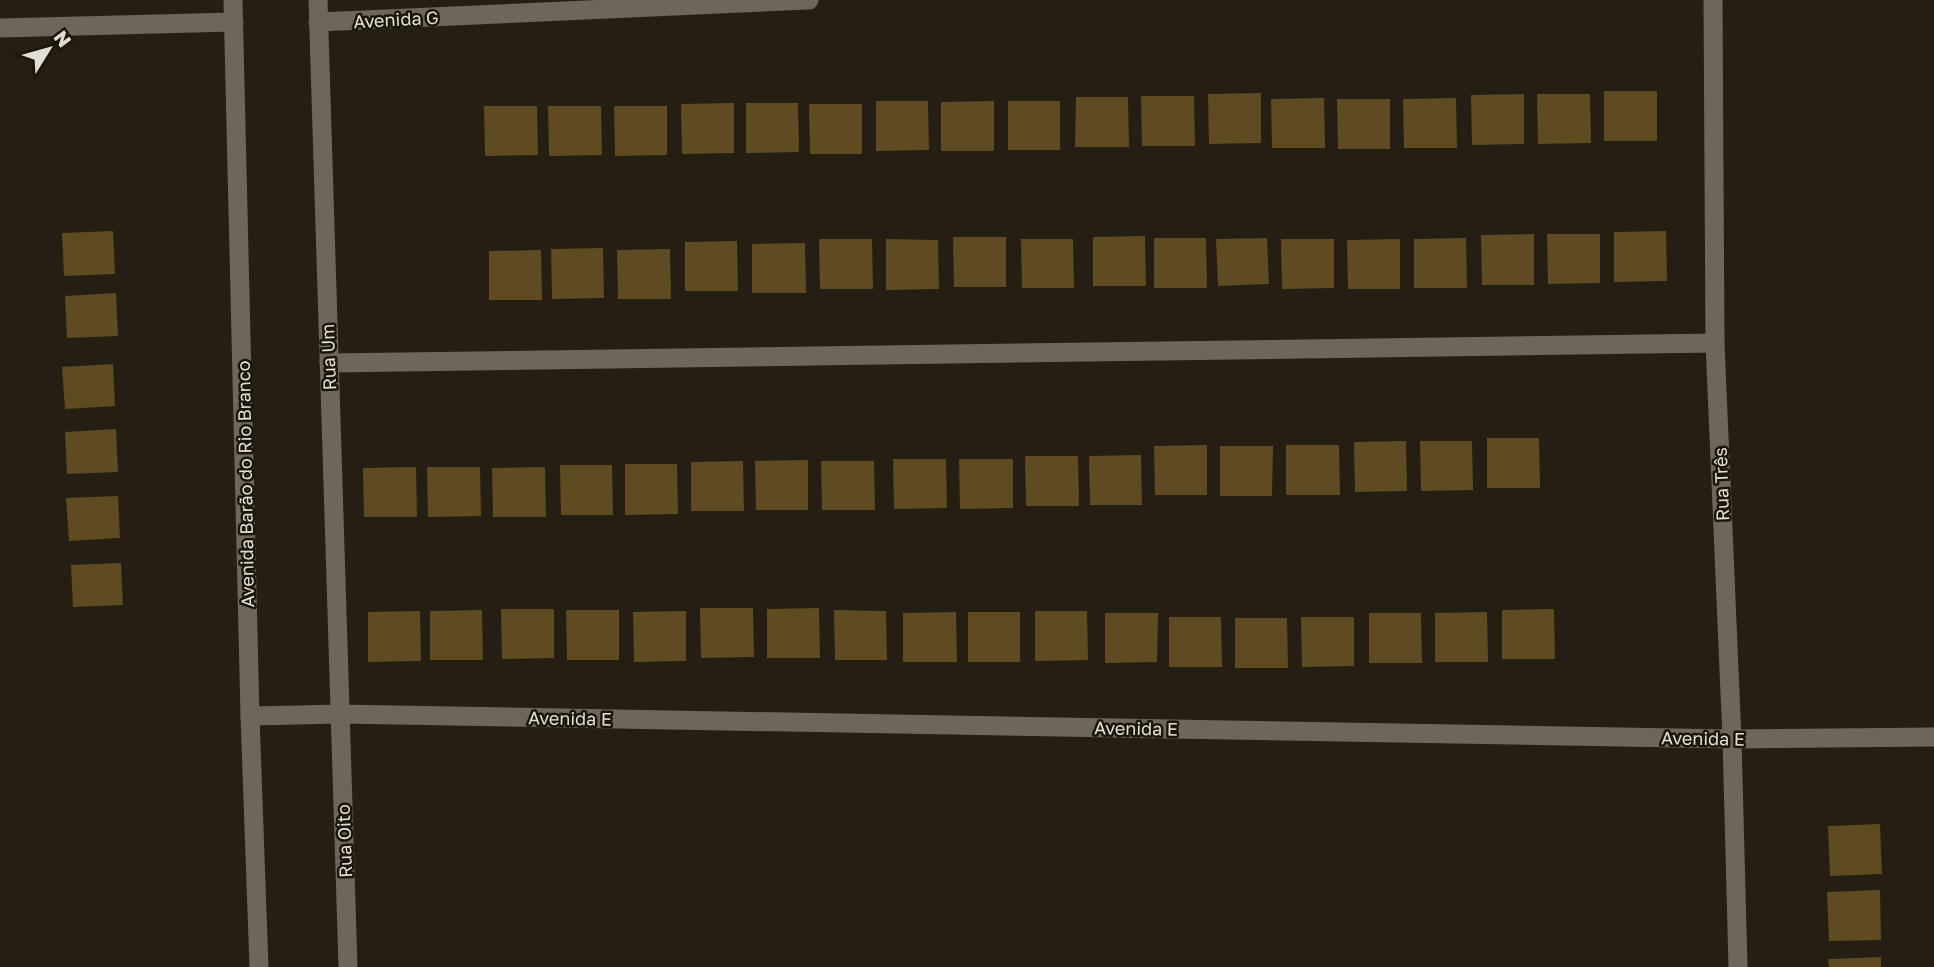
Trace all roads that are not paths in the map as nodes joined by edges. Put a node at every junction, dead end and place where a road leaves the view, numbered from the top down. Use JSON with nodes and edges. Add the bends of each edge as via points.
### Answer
{"nodes":[{"id":1,"x":233,"y":0,"type":"edge"},
{"id":2,"x":318,"y":0,"type":"edge"},
{"id":3,"x":809,"y":0,"type":"edge"},
{"id":4,"x":1713,"y":0,"type":"edge"},
{"id":5,"x":233,"y":22,"type":"junction"},
{"id":6,"x":318,"y":22,"type":"junction"},
{"id":7,"x":0,"y":29,"type":"edge"},
{"id":8,"x":1714,"y":342,"type":"junction"},
{"id":9,"x":329,"y":363,"type":"junction"},
{"id":10,"x":339,"y":714,"type":"junction"},
{"id":11,"x":250,"y":716,"type":"junction"},
{"id":12,"x":1934,"y":737,"type":"edge"},
{"id":13,"x":1731,"y":739,"type":"junction"},
{"id":14,"x":259,"y":967,"type":"edge"},
{"id":15,"x":348,"y":967,"type":"edge"},
{"id":16,"x":1738,"y":967,"type":"edge"}],
"edges":[{"from":1,"to":5,"type":"street","name":"Avenida Barão do Rio Branco"},
{"from":2,"to":6,"type":"street","name":"Rua Um"},
{"from":3,"to":6,"type":"street","name":"Avenida G"},
{"from":4,"to":8,"type":"street","name":"Rua Três"},
{"from":5,"to":7,"type":"street"},
{"from":5,"to":11,"type":"street","name":"Avenida Barão do Rio Branco"},
{"from":6,"to":9,"type":"street","name":"Rua Um"},
{"from":8,"to":9,"type":"street"},
{"from":8,"to":13,"type":"street","name":"Rua Três"},
{"from":9,"to":10,"type":"street","name":"Rua Um"},
{"from":10,"to":11,"type":"street","name":"Avenida E"},
{"from":10,"to":13,"type":"street","name":"Avenida E"},
{"from":10,"to":15,"type":"street","name":"Rua Oito"},
{"from":11,"to":14,"type":"street","name":"Avenida Barão do Rio Branco"},
{"from":12,"to":13,"type":"street","name":"Avenida E"},
{"from":13,"to":16,"type":"street","name":"Rua Três"}]}
